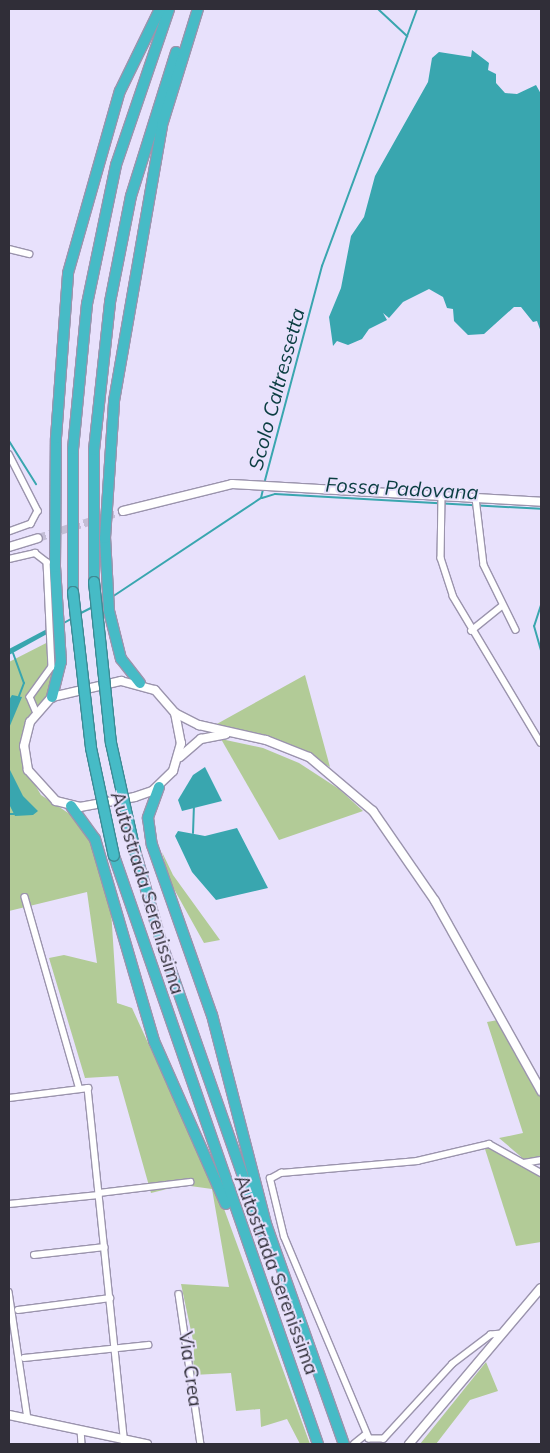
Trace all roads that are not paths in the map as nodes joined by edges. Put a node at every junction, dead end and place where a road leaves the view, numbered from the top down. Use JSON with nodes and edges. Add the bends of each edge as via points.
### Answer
{"nodes":[{"id":1,"x":160,"y":9,"type":"edge"},
{"id":2,"x":169,"y":9,"type":"edge"},
{"id":3,"x":192,"y":9,"type":"edge"},
{"id":4,"x":198,"y":9,"type":"edge"},
{"id":5,"x":9,"y":249,"type":"edge"},
{"id":6,"x":29,"y":254,"type":"dead end"},
{"id":7,"x":9,"y":454,"type":"edge"},
{"id":8,"x":442,"y":498,"type":"junction"},
{"id":9,"x":541,"y":502,"type":"edge"},
{"id":10,"x":476,"y":503,"type":"junction"},
{"id":11,"x":123,"y":511,"type":"tunnel mouth"},
{"id":12,"x":9,"y":532,"type":"edge"},
{"id":13,"x":38,"y":538,"type":"tunnel mouth"},
{"id":14,"x":9,"y":547,"type":"edge"},
{"id":15,"x":9,"y":558,"type":"edge"},
{"id":16,"x":502,"y":606,"type":"junction"},
{"id":17,"x":54,"y":618,"type":"junction"},
{"id":18,"x":516,"y":630,"type":"dead end"},
{"id":19,"x":470,"y":631,"type":"junction"},
{"id":20,"x":55,"y":643,"type":"junction"},
{"id":21,"x":140,"y":683,"type":"junction"},
{"id":22,"x":52,"y":697,"type":"junction"},
{"id":23,"x":36,"y":711,"type":"junction"},
{"id":24,"x":175,"y":713,"type":"junction"},
{"id":25,"x":240,"y":733,"type":"junction"},
{"id":26,"x":541,"y":743,"type":"edge"},
{"id":27,"x":178,"y":758,"type":"junction"},
{"id":28,"x":159,"y":787,"type":"junction"},
{"id":29,"x":72,"y":806,"type":"junction"},
{"id":30,"x":25,"y":897,"type":"dead end"},
{"id":31,"x":79,"y":1086,"type":"junction"},
{"id":32,"x":541,"y":1091,"type":"edge"},
{"id":33,"x":9,"y":1098,"type":"edge"},
{"id":34,"x":541,"y":1160,"type":"edge"},
{"id":35,"x":520,"y":1163,"type":"junction"},
{"id":36,"x":541,"y":1173,"type":"edge"},
{"id":37,"x":190,"y":1182,"type":"dead end"},
{"id":38,"x":99,"y":1194,"type":"junction"},
{"id":39,"x":9,"y":1204,"type":"edge"},
{"id":40,"x":105,"y":1247,"type":"junction"},
{"id":41,"x":34,"y":1255,"type":"dead end"},
{"id":42,"x":251,"y":1255,"type":"junction"},
{"id":43,"x":541,"y":1288,"type":"edge"},
{"id":44,"x":9,"y":1292,"type":"edge"},
{"id":45,"x":179,"y":1294,"type":"dead end"},
{"id":46,"x":110,"y":1298,"type":"junction"},
{"id":47,"x":18,"y":1310,"type":"dead end"},
{"id":48,"x":502,"y":1334,"type":"junction"},
{"id":49,"x":148,"y":1345,"type":"dead end"},
{"id":50,"x":115,"y":1348,"type":"junction"},
{"id":51,"x":24,"y":1358,"type":"dead end"},
{"id":52,"x":9,"y":1415,"type":"edge"},
{"id":53,"x":28,"y":1419,"type":"junction"},
{"id":54,"x":81,"y":1430,"type":"junction"},
{"id":55,"x":364,"y":1436,"type":"junction"},
{"id":56,"x":125,"y":1442,"type":"edge"},
{"id":57,"x":82,"y":1444,"type":"edge"},
{"id":58,"x":146,"y":1444,"type":"edge"},
{"id":59,"x":201,"y":1444,"type":"edge"},
{"id":60,"x":318,"y":1444,"type":"edge"},
{"id":61,"x":338,"y":1444,"type":"edge"},
{"id":62,"x":344,"y":1444,"type":"edge"},
{"id":63,"x":354,"y":1444,"type":"edge"},
{"id":64,"x":410,"y":1444,"type":"edge"}],
"edges":[{"from":1,"to":17,"type":"highway","via":[[120,91],[68,273],[56,438]]},
{"from":2,"to":42,"type":"highway","name":"Autostrada Serenissima","bridge":true,"via":[[116,165],[87,304],[73,449],[73,592],[88,730],[114,856]]},
{"from":3,"to":61,"type":"highway","name":"Autostrada Serenissima","bridge":true,"via":[[140,161],[110,302],[94,450],[94,582],[111,742],[136,850],[210,1086]]},
{"from":4,"to":21,"type":"highway","via":[[162,125],[114,401],[107,578],[109,611],[121,658]]},
{"from":5,"to":6,"type":"street"},
{"from":7,"to":12,"type":"street","via":[[38,511],[30,524]]},
{"from":8,"to":10,"type":"main road"},
{"from":8,"to":11,"type":"main road","via":[[258,485],[208,487]]},
{"from":8,"to":19,"type":"street","via":[[443,566]]},
{"from":9,"to":10,"type":"main road"},
{"from":10,"to":16,"type":"street","via":[[484,566]]},
{"from":13,"to":14,"type":"main road"},
{"from":15,"to":17,"type":"street","via":[[35,553],[46,560]]},
{"from":16,"to":18,"type":"street"},
{"from":16,"to":19,"type":"street"},
{"from":17,"to":20,"type":"highway"},
{"from":19,"to":26,"type":"street"},
{"from":20,"to":22,"type":"highway","via":[[61,668]]},
{"from":20,"to":23,"type":"street","via":[[52,667],[29,702]]},
{"from":21,"to":22,"type":"main road","via":[[114,682]]},
{"from":21,"to":24,"type":"main road","via":[[161,695]]},
{"from":22,"to":23,"type":"main road"},
{"from":23,"to":29,"type":"main road","via":[[25,738],[28,770],[49,796]]},
{"from":24,"to":25,"type":"main road","via":[[199,725]]},
{"from":24,"to":27,"type":"main road","via":[[181,736]]},
{"from":25,"to":27,"type":"main road","via":[[207,736]]},
{"from":25,"to":32,"type":"main road","via":[[310,757],[374,811],[435,901]]},
{"from":27,"to":28,"type":"main road"},
{"from":28,"to":29,"type":"main road","via":[[135,798]]},
{"from":28,"to":62,"type":"highway","via":[[148,818],[152,845],[212,1015],[267,1227]]},
{"from":29,"to":42,"type":"highway","via":[[95,839],[154,1041]]},
{"from":30,"to":31,"type":"street"},
{"from":31,"to":33,"type":"street"},
{"from":31,"to":38,"type":"street","via":[[88,1088]]},
{"from":34,"to":35,"type":"street"},
{"from":35,"to":36,"type":"street"},
{"from":35,"to":55,"type":"street","via":[[489,1144],[425,1159],[281,1173],[270,1179],[284,1236]]},
{"from":37,"to":38,"type":"street"},
{"from":38,"to":39,"type":"street"},
{"from":38,"to":40,"type":"street"},
{"from":40,"to":41,"type":"street"},
{"from":40,"to":46,"type":"street"},
{"from":42,"to":60,"type":"highway","name":"Autostrada Serenissima"},
{"from":43,"to":48,"type":"main road"},
{"from":44,"to":53,"type":"street"},
{"from":45,"to":59,"type":"street","name":"Via Crea"},
{"from":46,"to":47,"type":"street"},
{"from":46,"to":50,"type":"street"},
{"from":48,"to":55,"type":"street","via":[[490,1335],[453,1364],[384,1439],[378,1442]]},
{"from":48,"to":64,"type":"main road"},
{"from":49,"to":50,"type":"street"},
{"from":50,"to":51,"type":"street"},
{"from":50,"to":56,"type":"street"},
{"from":52,"to":53,"type":"main road"},
{"from":53,"to":54,"type":"main road"},
{"from":54,"to":56,"type":"main road"},
{"from":54,"to":57,"type":"street"},
{"from":55,"to":63,"type":"street"},
{"from":56,"to":58,"type":"main road"}]}
